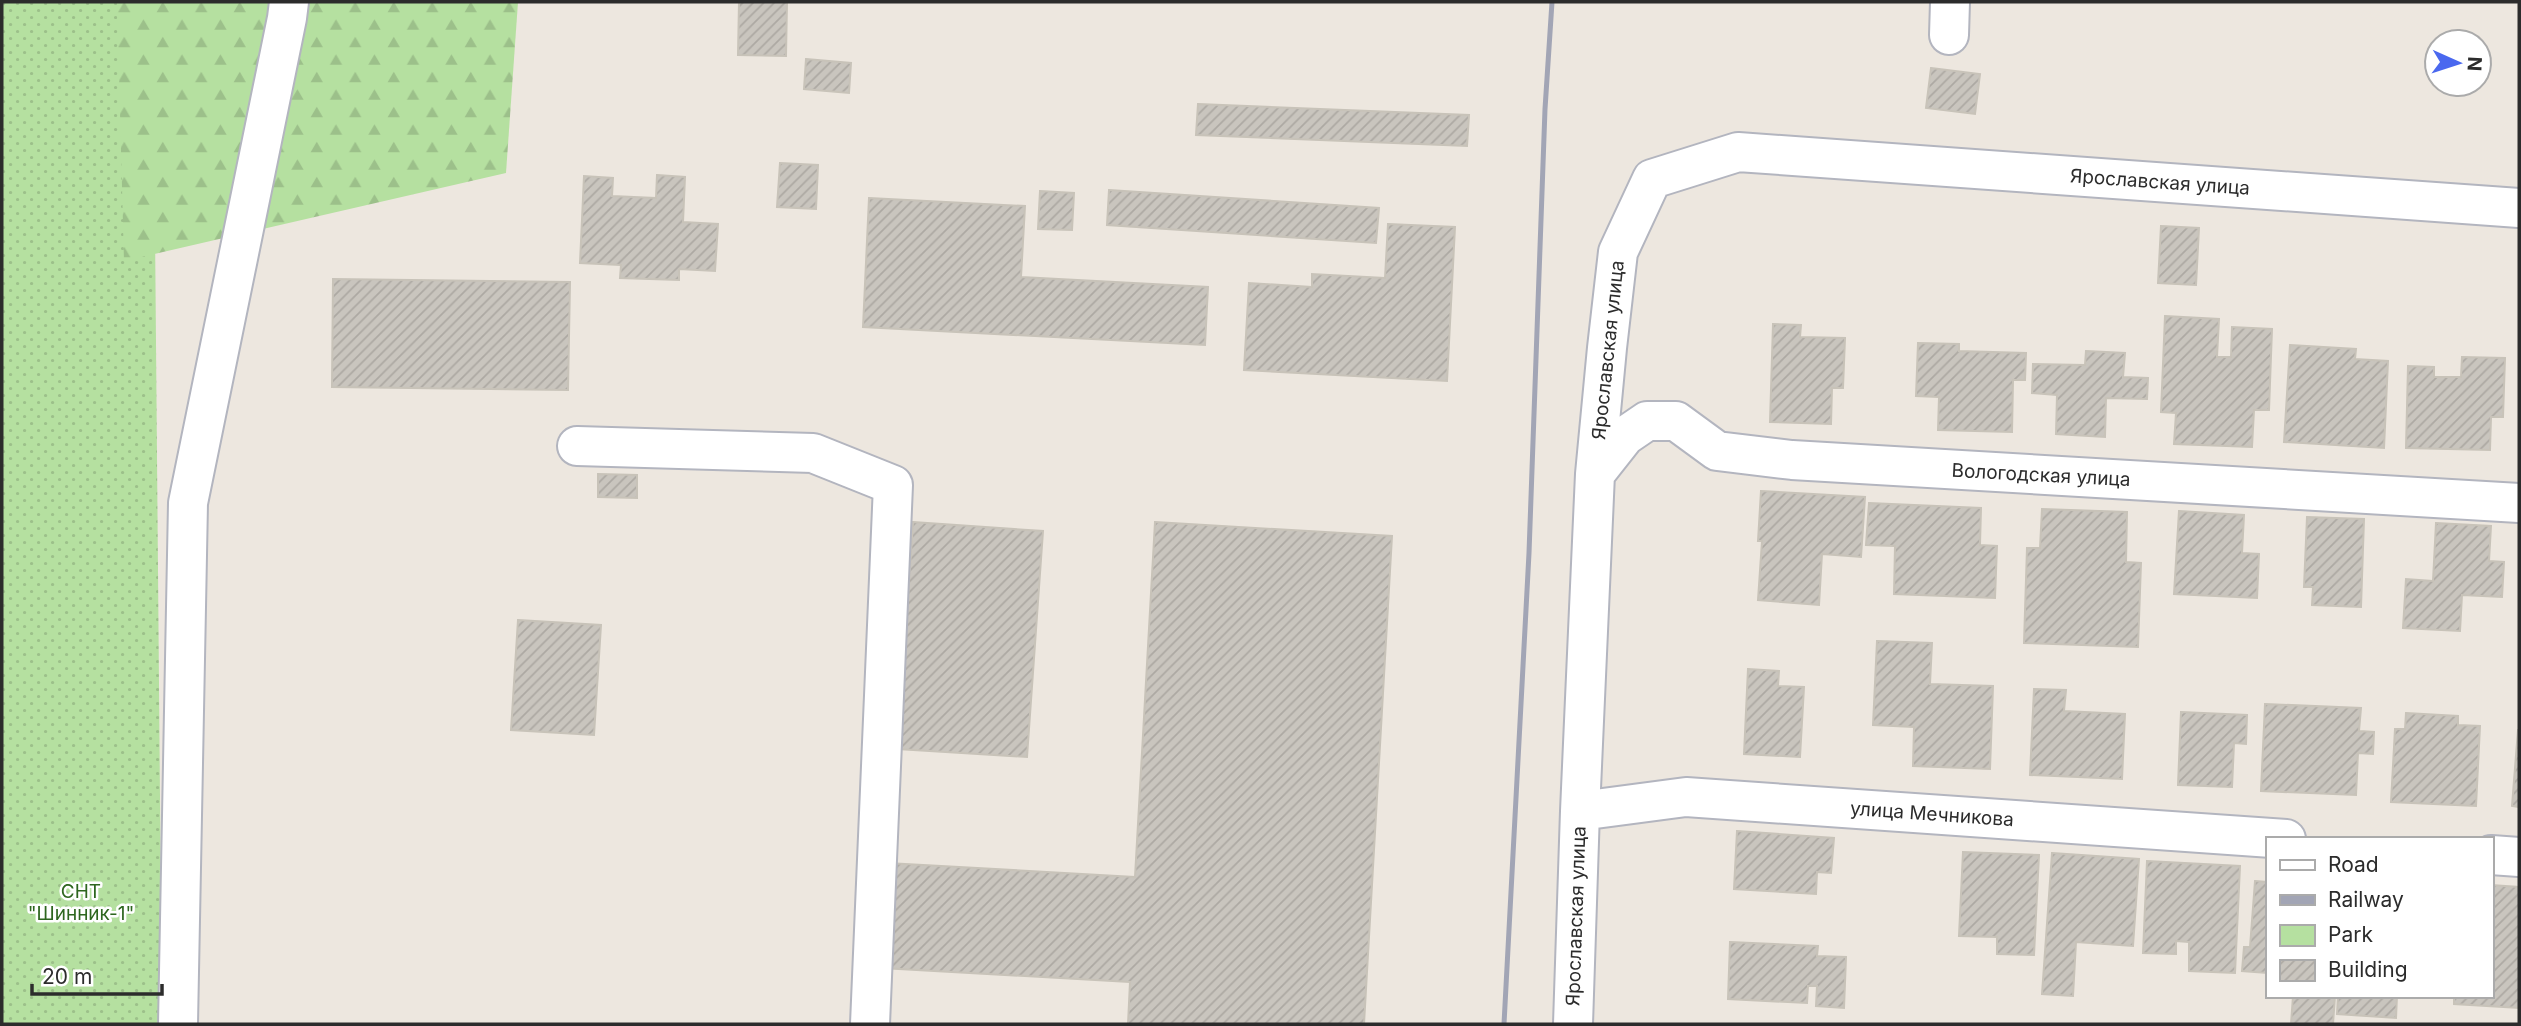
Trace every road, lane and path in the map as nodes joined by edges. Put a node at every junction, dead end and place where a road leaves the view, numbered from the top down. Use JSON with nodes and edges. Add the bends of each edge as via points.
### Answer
{"nodes":[{"id":1,"x":289,"y":2,"type":"edge"},
{"id":2,"x":2519,"y":208,"type":"edge"},
{"id":3,"x":577,"y":446,"type":"dead end"},
{"id":4,"x":1595,"y":474,"type":"junction"},
{"id":5,"x":2519,"y":503,"type":"edge"},
{"id":6,"x":1580,"y":811,"type":"junction"},
{"id":7,"x":2266,"y":838,"type":"edge"},
{"id":8,"x":2493,"y":855,"type":"edge"},
{"id":9,"x":2519,"y":857,"type":"edge"},
{"id":10,"x":178,"y":1024,"type":"edge"},
{"id":11,"x":870,"y":1024,"type":"edge"},
{"id":12,"x":1573,"y":1024,"type":"edge"}],
"edges":[{"from":1,"to":10,"type":"street","via":[[188,503]]},
{"from":2,"to":4,"type":"street","name":"Ярославская улица","via":[[1738,152],[1652,179],[1618,252]]},
{"from":3,"to":11,"type":"street","via":[[813,453],[893,485]]},
{"from":4,"to":5,"type":"street","name":"Вологодская улица","via":[[1625,436],[1647,421],[1676,421],[1717,451],[1792,460]]},
{"from":4,"to":6,"type":"street","name":"Ярославская улица"},
{"from":6,"to":7,"type":"street","name":"улица Мечникова","via":[[1686,797]]},
{"from":6,"to":12,"type":"street","name":"Ярославская улица"},
{"from":8,"to":9,"type":"street"}]}
